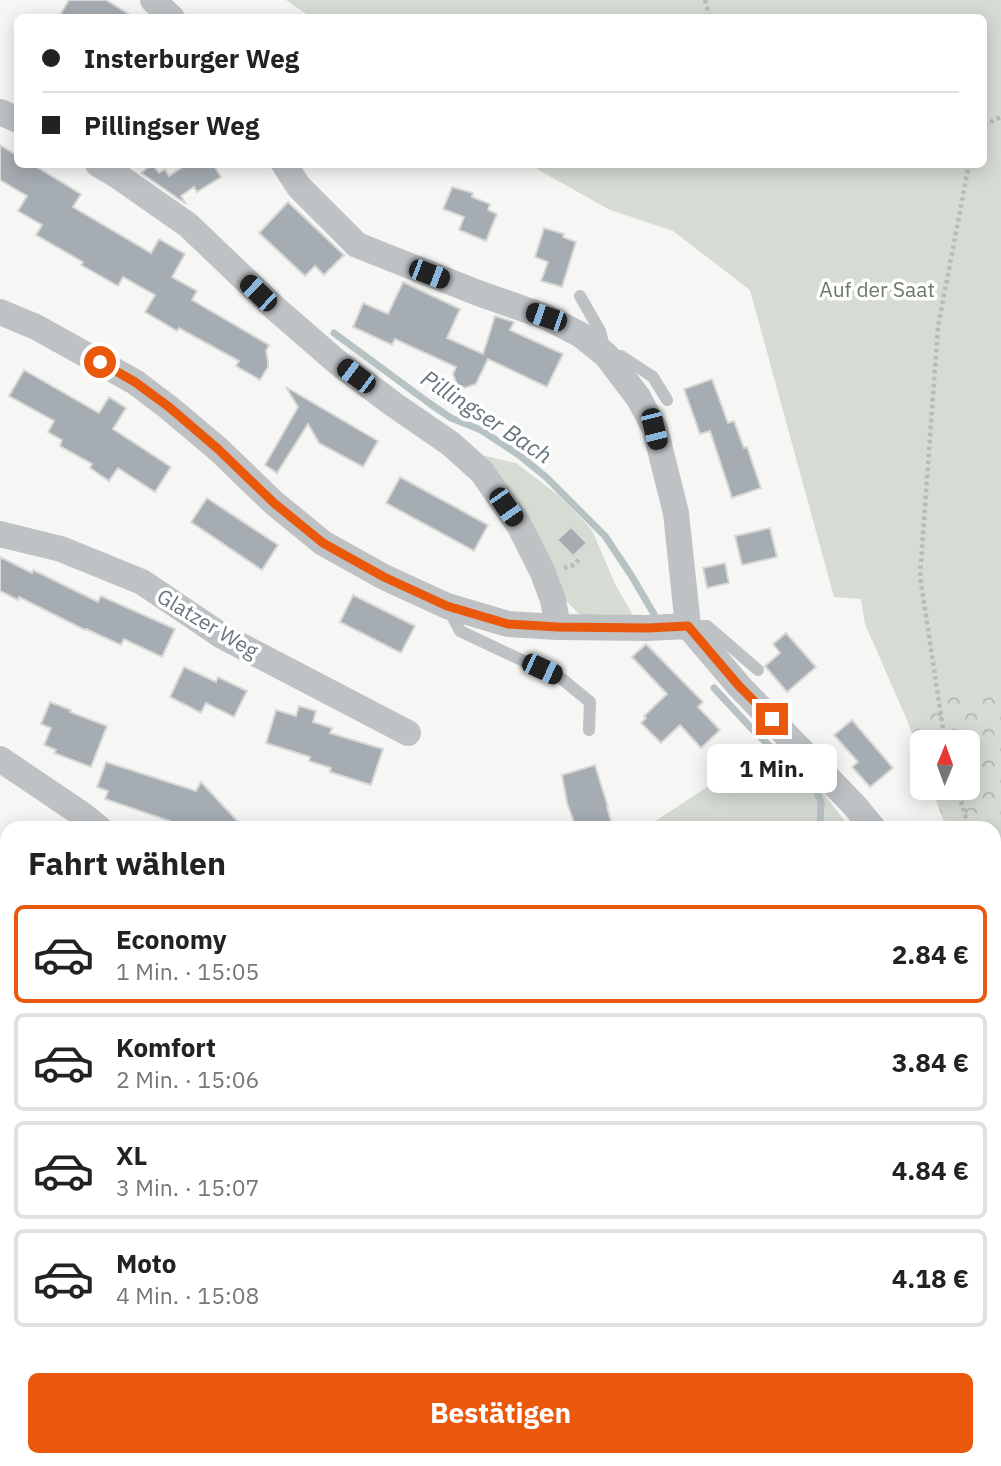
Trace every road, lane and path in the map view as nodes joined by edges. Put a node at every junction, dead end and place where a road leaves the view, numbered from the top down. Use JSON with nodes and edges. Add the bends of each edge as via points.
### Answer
{"nodes":[{"id":1,"x":153,"y":0,"type":"edge"},
{"id":2,"x":168,"y":14,"type":"edge"},
{"id":3,"x":105,"y":168,"type":"edge"},
{"id":4,"x":287,"y":168,"type":"edge"},
{"id":5,"x":968,"y":168,"type":"edge"},
{"id":6,"x":580,"y":296,"type":"dead end"},
{"id":7,"x":0,"y":312,"type":"edge"},
{"id":8,"x":606,"y":355,"type":"junction"},
{"id":9,"x":667,"y":400,"type":"dead end"},
{"id":10,"x":0,"y":534,"type":"edge"},
{"id":11,"x":447,"y":606,"type":"junction"},
{"id":12,"x":688,"y":626,"type":"junction"},
{"id":13,"x":558,"y":627,"type":"junction"},
{"id":14,"x":758,"y":670,"type":"dead end"},
{"id":15,"x":589,"y":730,"type":"dead end"},
{"id":16,"x":943,"y":730,"type":"edge"},
{"id":17,"x":408,"y":733,"type":"dead end"},
{"id":18,"x":0,"y":759,"type":"edge"},
{"id":19,"x":961,"y":800,"type":"edge"},
{"id":20,"x":90,"y":821,"type":"edge"},
{"id":21,"x":867,"y":821,"type":"edge"},
{"id":22,"x":967,"y":821,"type":"edge"}],
"edges":[{"from":1,"to":2,"type":"street"},
{"from":3,"to":13,"type":"street","via":[[188,225],[337,362],[451,444],[482,472],[519,525],[553,600]]},
{"from":4,"to":8,"type":"street","via":[[299,187],[357,246],[546,317],[581,335]]},
{"from":5,"to":16,"type":"path","via":[[937,327],[920,576]]},
{"from":6,"to":8,"type":"lane","via":[[600,331]]},
{"from":7,"to":11,"type":"street","via":[[135,382],[323,543]]},
{"from":8,"to":9,"type":"lane","via":[[621,356],[653,377]]},
{"from":8,"to":12,"type":"street","via":[[638,397],[654,429],[676,513]]},
{"from":10,"to":17,"type":"street","name":"Glatzer Weg","via":[[61,548],[142,582],[222,636]]},
{"from":11,"to":13,"type":"street","via":[[508,624]]},
{"from":11,"to":15,"type":"lane","via":[[460,631],[562,679],[590,702]]},
{"from":12,"to":13,"type":"street"},
{"from":12,"to":14,"type":"lane","via":[[707,626]]},
{"from":12,"to":21,"type":"street"},
{"from":18,"to":20,"type":"street"},
{"from":19,"to":22,"type":"path"}]}
